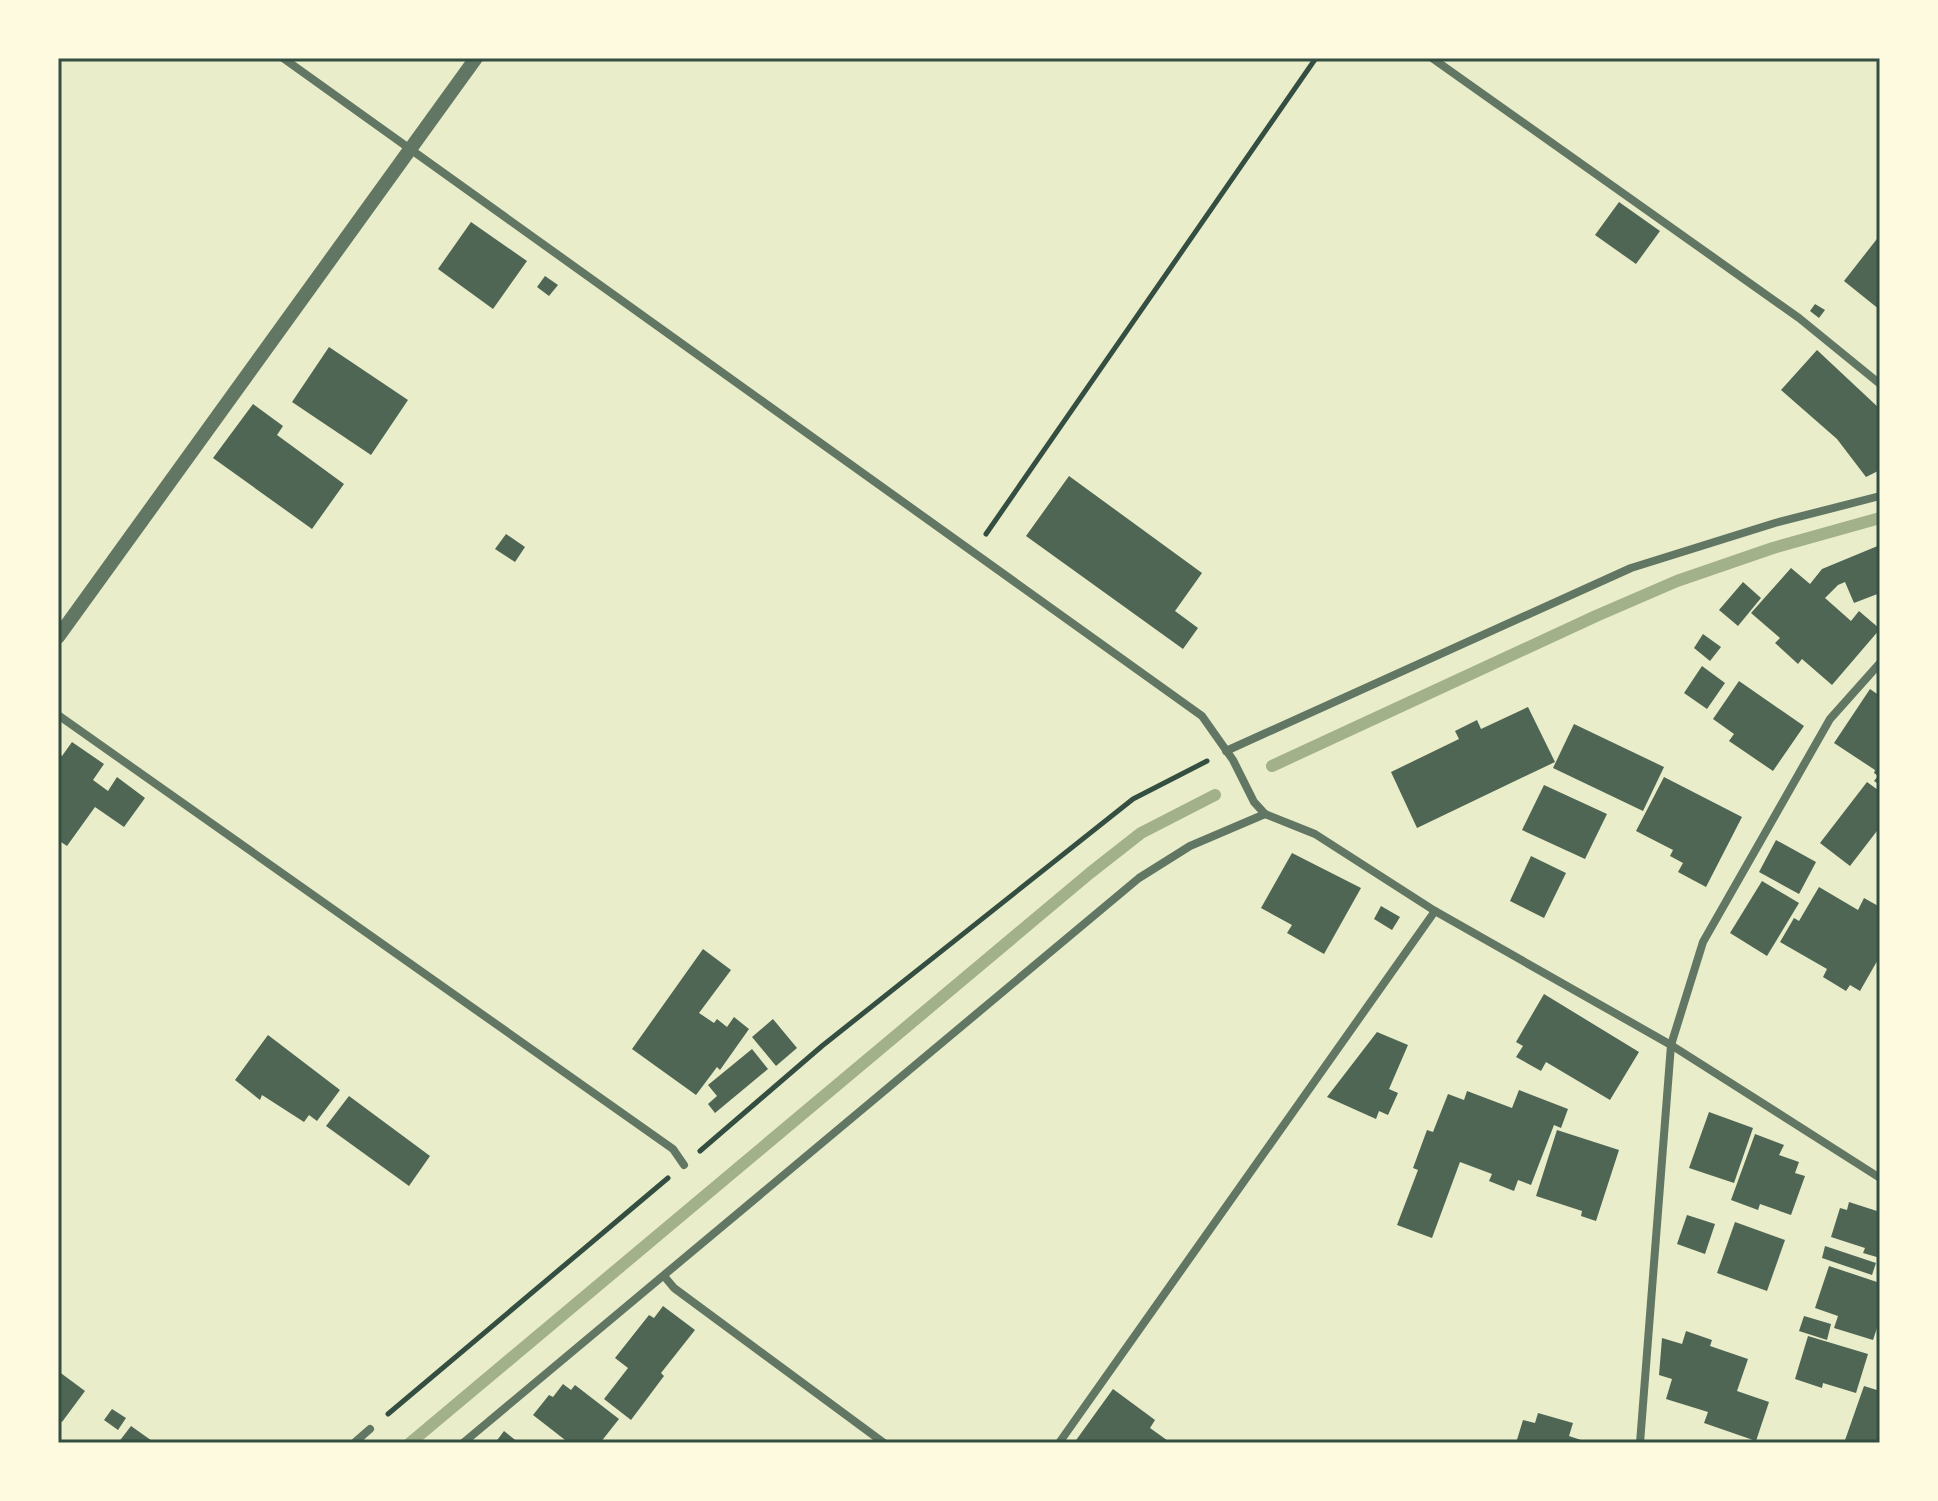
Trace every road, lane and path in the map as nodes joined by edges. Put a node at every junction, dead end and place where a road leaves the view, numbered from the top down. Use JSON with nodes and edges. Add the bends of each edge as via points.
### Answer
{"nodes":[{"id":1,"x":283,"y":58,"type":"edge"},
{"id":2,"x":476,"y":58,"type":"edge"},
{"id":3,"x":1316,"y":58,"type":"edge"},
{"id":4,"x":1432,"y":58,"type":"edge"},
{"id":5,"x":411,"y":148,"type":"junction"},
{"id":6,"x":1880,"y":384,"type":"edge"},
{"id":7,"x":1880,"y":496,"type":"edge"},
{"id":8,"x":974,"y":552,"type":"junction"},
{"id":9,"x":58,"y":637,"type":"edge"},
{"id":10,"x":1880,"y":663,"type":"edge"},
{"id":11,"x":58,"y":715,"type":"edge"},
{"id":12,"x":1226,"y":751,"type":"junction"},
{"id":13,"x":1265,"y":814,"type":"junction"},
{"id":14,"x":1435,"y":911,"type":"junction"},
{"id":15,"x":1671,"y":1045,"type":"junction"},
{"id":16,"x":684,"y":1165,"type":"junction"},
{"id":17,"x":1880,"y":1178,"type":"edge"},
{"id":18,"x":664,"y":1276,"type":"junction"},
{"id":19,"x":370,"y":1429,"type":"joint"},
{"id":20,"x":354,"y":1443,"type":"edge"},
{"id":21,"x":463,"y":1443,"type":"edge"},
{"id":22,"x":884,"y":1443,"type":"edge"},
{"id":23,"x":1059,"y":1443,"type":"edge"},
{"id":24,"x":1640,"y":1443,"type":"edge"}],
"edges":[{"from":1,"to":5,"type":"street"},
{"from":2,"to":5,"type":"street"},
{"from":3,"to":8,"type":"path"},
{"from":4,"to":6,"type":"street","via":[[1799,318]]},
{"from":5,"to":8,"type":"street"},
{"from":5,"to":9,"type":"street"},
{"from":7,"to":12,"type":"street","via":[[1631,568]]},
{"from":8,"to":12,"type":"street","via":[[1202,716]]},
{"from":10,"to":15,"type":"street","via":[[1830,719],[1703,942]]},
{"from":11,"to":16,"type":"street","via":[[673,1149]]},
{"from":12,"to":13,"type":"street"},
{"from":12,"to":16,"type":"path","via":[[1133,799],[822,1046]]},
{"from":13,"to":14,"type":"street","via":[[1315,834]]},
{"from":13,"to":18,"type":"street","via":[[1190,846],[1139,878]]},
{"from":14,"to":15,"type":"street"},
{"from":14,"to":23,"type":"street"},
{"from":15,"to":17,"type":"street"},
{"from":15,"to":24,"type":"street"},
{"from":16,"to":19,"type":"path"},
{"from":18,"to":21,"type":"street"},
{"from":18,"to":22,"type":"street"},
{"from":19,"to":20,"type":"street"}]}
